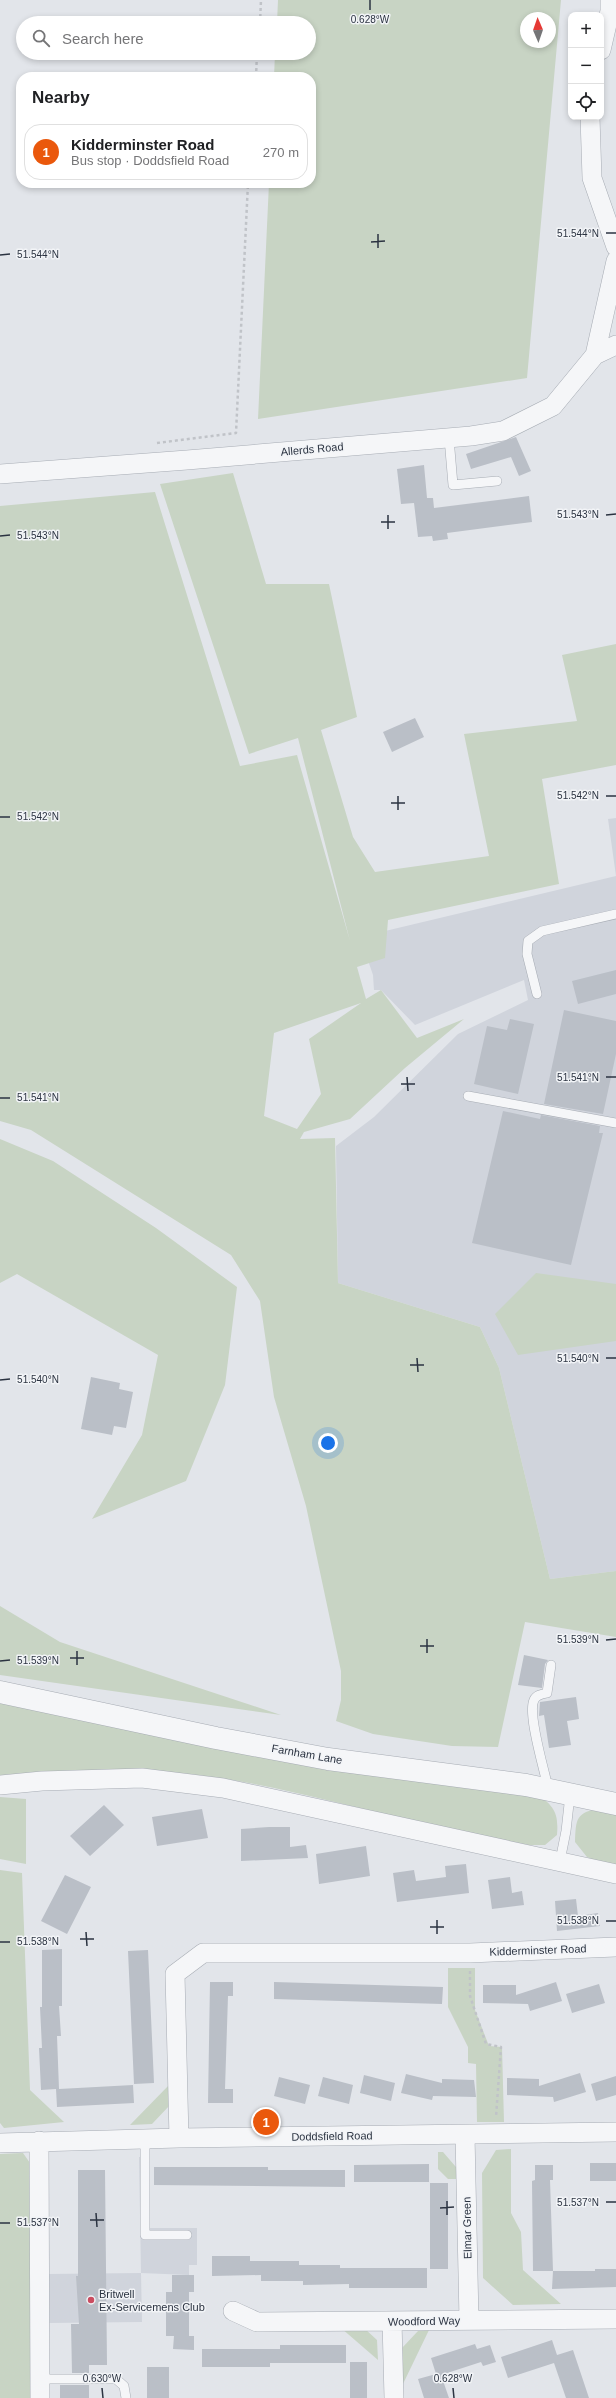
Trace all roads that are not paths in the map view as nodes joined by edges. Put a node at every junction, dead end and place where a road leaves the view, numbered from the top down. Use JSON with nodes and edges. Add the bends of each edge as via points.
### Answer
{"nodes":[{"id":1,"x":612,"y":4,"type":"edge"},
{"id":2,"x":601,"y":48,"type":"edge"},
{"id":3,"x":590,"y":120,"type":"edge"},
{"id":4,"x":616,"y":247,"type":"edge"},
{"id":5,"x":616,"y":261,"type":"edge"},
{"id":6,"x":616,"y":345,"type":"edge"},
{"id":7,"x":595,"y":355,"type":"junction"},
{"id":8,"x":448,"y":438,"type":"junction"},
{"id":9,"x":0,"y":474,"type":"edge"},
{"id":10,"x":497,"y":481,"type":"dead end"},
{"id":11,"x":616,"y":914,"type":"edge"},
{"id":12,"x":537,"y":994,"type":"dead end"},
{"id":13,"x":468,"y":1096,"type":"dead end"},
{"id":14,"x":616,"y":1123,"type":"edge"},
{"id":15,"x":551,"y":1665,"type":"dead end"},
{"id":16,"x":0,"y":1692,"type":"edge"},
{"id":17,"x":0,"y":1785,"type":"edge"},
{"id":18,"x":548,"y":1790,"type":"junction"},
{"id":19,"x":570,"y":1795,"type":"junction"},
{"id":20,"x":616,"y":1804,"type":"edge"},
{"id":21,"x":560,"y":1861,"type":"junction"},
{"id":22,"x":616,"y":1874,"type":"edge"},
{"id":23,"x":616,"y":1947,"type":"edge"},
{"id":24,"x":616,"y":2132,"type":"edge"},
{"id":25,"x":465,"y":2135,"type":"junction"},
{"id":26,"x":179,"y":2138,"type":"junction"},
{"id":27,"x":145,"y":2140,"type":"junction"},
{"id":28,"x":38,"y":2141,"type":"junction"},
{"id":29,"x":0,"y":2143,"type":"edge"},
{"id":30,"x":187,"y":2235,"type":"dead end"},
{"id":31,"x":233,"y":2311,"type":"dead end"},
{"id":32,"x":616,"y":2319,"type":"edge"},
{"id":33,"x":469,"y":2320,"type":"junction"},
{"id":34,"x":392,"y":2321,"type":"junction"},
{"id":35,"x":40,"y":2379,"type":"junction"},
{"id":36,"x":40,"y":2398,"type":"edge"},
{"id":37,"x":126,"y":2398,"type":"edge"},
{"id":38,"x":394,"y":2398,"type":"edge"}],
"edges":[{"from":1,"to":2,"type":"street"},
{"from":3,"to":4,"type":"street","via":[[592,178]]},
{"from":5,"to":7,"type":"street","name":"Allerds Road"},
{"from":6,"to":7,"type":"street","name":"Allerds Road"},
{"from":7,"to":8,"type":"street","name":"Allerds Road","via":[[553,406],[503,431]]},
{"from":8,"to":9,"type":"street","name":"Allerds Road"},
{"from":8,"to":10,"type":"lane","via":[[453,484]]},
{"from":11,"to":12,"type":"lane","via":[[542,931],[528,941],[526,954]]},
{"from":13,"to":14,"type":"lane"},
{"from":15,"to":18,"type":"lane","via":[[547,1693],[537,1696],[533,1708],[538,1747]]},
{"from":16,"to":18,"type":"street","name":"Farnham Lane","via":[[328,1759]]},
{"from":17,"to":21,"type":"street","via":[[142,1778],[223,1788]]},
{"from":18,"to":19,"type":"street","name":"Farnham Lane"},
{"from":19,"to":20,"type":"street","name":"Farnham Lane"},
{"from":19,"to":21,"type":"lane"},
{"from":21,"to":22,"type":"street"},
{"from":23,"to":26,"type":"street","name":"Kidderminster Road","via":[[470,1953],[204,1953],[175,1974]]},
{"from":24,"to":25,"type":"street","name":"Doddsfield Road"},
{"from":25,"to":26,"type":"street","name":"Doddsfield Road"},
{"from":25,"to":33,"type":"street","name":"Elmar Green"},
{"from":26,"to":27,"type":"street","name":"Doddsfield Road"},
{"from":27,"to":28,"type":"street","name":"Doddsfield Road"},
{"from":27,"to":30,"type":"lane","via":[[145,2234]]},
{"from":28,"to":29,"type":"street","name":"Doddsfield Road"},
{"from":28,"to":35,"type":"street"},
{"from":31,"to":34,"type":"street","name":"Woodford Way","via":[[257,2322]]},
{"from":32,"to":33,"type":"street","name":"Woodford Way"},
{"from":33,"to":34,"type":"street","name":"Woodford Way"},
{"from":34,"to":38,"type":"street"},
{"from":35,"to":36,"type":"street"},
{"from":35,"to":37,"type":"lane","via":[[116,2379],[124,2386]]}]}
